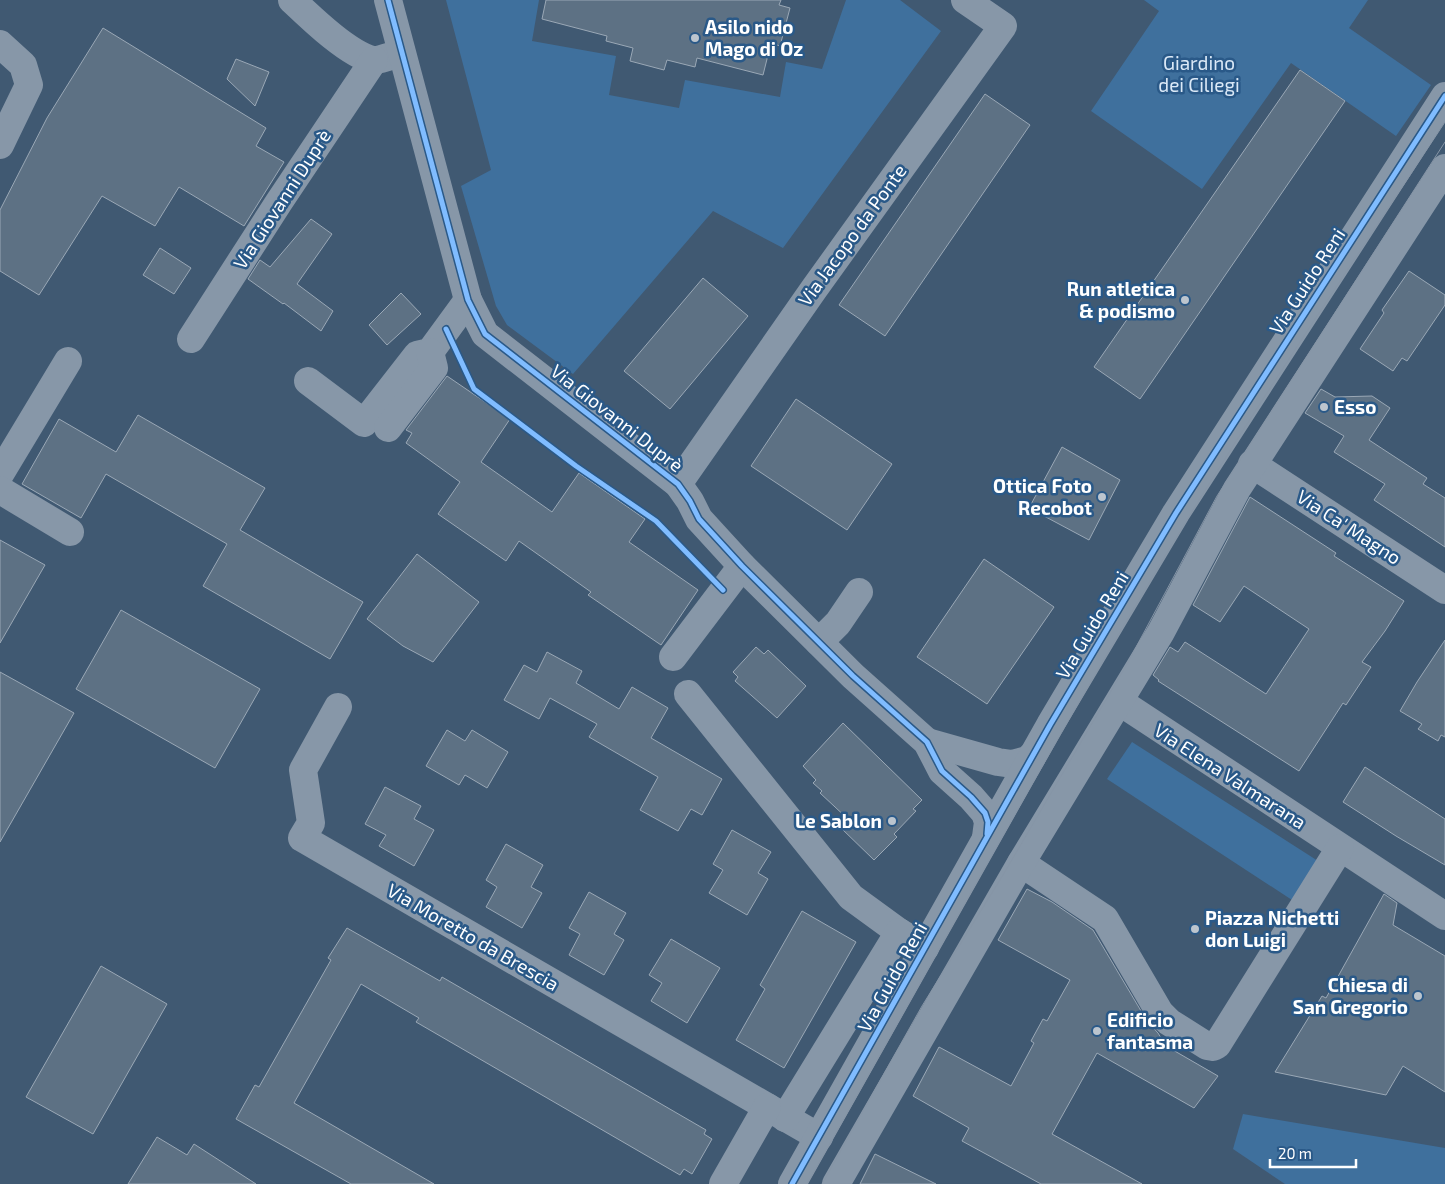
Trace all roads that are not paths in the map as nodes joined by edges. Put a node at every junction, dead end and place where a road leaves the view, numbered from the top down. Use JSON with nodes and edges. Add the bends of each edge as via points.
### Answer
{"nodes":[{"id":1,"x":292,"y":0,"type":"edge"},
{"id":2,"x":388,"y":0,"type":"edge"},
{"id":3,"x":965,"y":0,"type":"edge"},
{"id":4,"x":0,"y":44,"type":"edge"},
{"id":5,"x":402,"y":53,"type":"junction"},
{"id":6,"x":374,"y":60,"type":"junction"},
{"id":7,"x":1445,"y":96,"type":"edge"},
{"id":8,"x":0,"y":145,"type":"edge"},
{"id":9,"x":1445,"y":169,"type":"edge"},
{"id":10,"x":468,"y":300,"type":"junction"},
{"id":11,"x":191,"y":339,"type":"dead end"},
{"id":12,"x":430,"y":352,"type":"junction"},
{"id":13,"x":68,"y":361,"type":"dead end"},
{"id":14,"x":308,"y":380,"type":"dead end"},
{"id":15,"x":388,"y":428,"type":"dead end"},
{"id":16,"x":1252,"y":464,"type":"junction"},
{"id":17,"x":0,"y":474,"type":"edge"},
{"id":18,"x":678,"y":484,"type":"junction"},
{"id":19,"x":0,"y":490,"type":"edge"},
{"id":20,"x":70,"y":532,"type":"dead end"},
{"id":21,"x":742,"y":566,"type":"junction"},
{"id":22,"x":1445,"y":590,"type":"edge"},
{"id":23,"x":859,"y":592,"type":"dead end"},
{"id":24,"x":819,"y":642,"type":"junction"},
{"id":25,"x":672,"y":657,"type":"dead end"},
{"id":26,"x":688,"y":694,"type":"dead end"},
{"id":27,"x":1120,"y":702,"type":"junction"},
{"id":28,"x":338,"y":707,"type":"dead end"},
{"id":29,"x":927,"y":742,"type":"junction"},
{"id":30,"x":1033,"y":755,"type":"junction"},
{"id":31,"x":986,"y":837,"type":"junction"},
{"id":32,"x":1340,"y":848,"type":"junction"},
{"id":33,"x":1021,"y":863,"type":"junction"},
{"id":34,"x":1445,"y":916,"type":"edge"},
{"id":35,"x":899,"y":932,"type":"junction"},
{"id":36,"x":925,"y":948,"type":"junction"},
{"id":37,"x":776,"y":1113,"type":"junction"},
{"id":38,"x":819,"y":1137,"type":"junction"},
{"id":39,"x":723,"y":1184,"type":"edge"},
{"id":40,"x":792,"y":1184,"type":"edge"},
{"id":41,"x":836,"y":1184,"type":"edge"}],
"edges":[{"from":1,"to":6,"type":"street","via":[[349,49]]},
{"from":2,"to":5,"type":"street","name":"Via Giovanni Duprè"},
{"from":3,"to":18,"type":"street","name":"Via Jacopo da Ponte","via":[[1003,26]]},
{"from":4,"to":8,"type":"street","via":[[23,65],[29,85]]},
{"from":5,"to":6,"type":"street"},
{"from":5,"to":10,"type":"street","name":"Via Giovanni Duprè"},
{"from":6,"to":11,"type":"street","name":"Via Giovanni Duprè"},
{"from":7,"to":30,"type":"street","name":"Via Guido Reni","via":[[1176,513]]},
{"from":9,"to":16,"type":"street"},
{"from":10,"to":12,"type":"street"},
{"from":10,"to":18,"type":"street","name":"Via Giovanni Duprè","via":[[485,334]]},
{"from":12,"to":14,"type":"street","via":[[417,355],[364,423]]},
{"from":12,"to":15,"type":"street","via":[[434,368]]},
{"from":13,"to":17,"type":"street"},
{"from":16,"to":22,"type":"street","name":"Via Ca' Magno"},
{"from":16,"to":27,"type":"street"},
{"from":18,"to":21,"type":"street","name":"Via Giovanni Duprè","via":[[699,519]]},
{"from":19,"to":20,"type":"street"},
{"from":21,"to":24,"type":"street","name":"Via Giovanni Duprè"},
{"from":21,"to":25,"type":"street"},
{"from":23,"to":24,"type":"street","via":[[838,623]]},
{"from":24,"to":29,"type":"street","name":"Via Giovanni Duprè"},
{"from":26,"to":35,"type":"street","name":"Via Guido Reni","via":[[850,897]]},
{"from":27,"to":32,"type":"street","name":"Via Elena Valmarana"},
{"from":27,"to":33,"type":"street"},
{"from":28,"to":37,"type":"street","name":"Via Moretto da Brescia","via":[[303,770],[311,823],[302,838]]},
{"from":29,"to":30,"type":"street","name":"Via Giovanni Duprè","via":[[1012,764],[1028,760]]},
{"from":29,"to":31,"type":"street","name":"Via Giovanni Duprè","via":[[942,771],[985,813],[988,822]]},
{"from":30,"to":31,"type":"street","name":"Via Guido Reni"},
{"from":31,"to":36,"type":"street","name":"Via Guido Reni"},
{"from":32,"to":33,"type":"street","via":[[1213,1047],[1169,1022],[1160,1013],[1105,919]]},
{"from":32,"to":34,"type":"street","name":"Via Elena Valmarana"},
{"from":33,"to":41,"type":"street"},
{"from":35,"to":36,"type":"street","name":"Via Guido Reni"},
{"from":35,"to":37,"type":"street"},
{"from":36,"to":38,"type":"street","name":"Via Guido Reni"},
{"from":37,"to":38,"type":"street","name":"Via Moretto da Brescia"},
{"from":37,"to":39,"type":"street"},
{"from":38,"to":40,"type":"street","name":"Via Guido Reni"}]}
